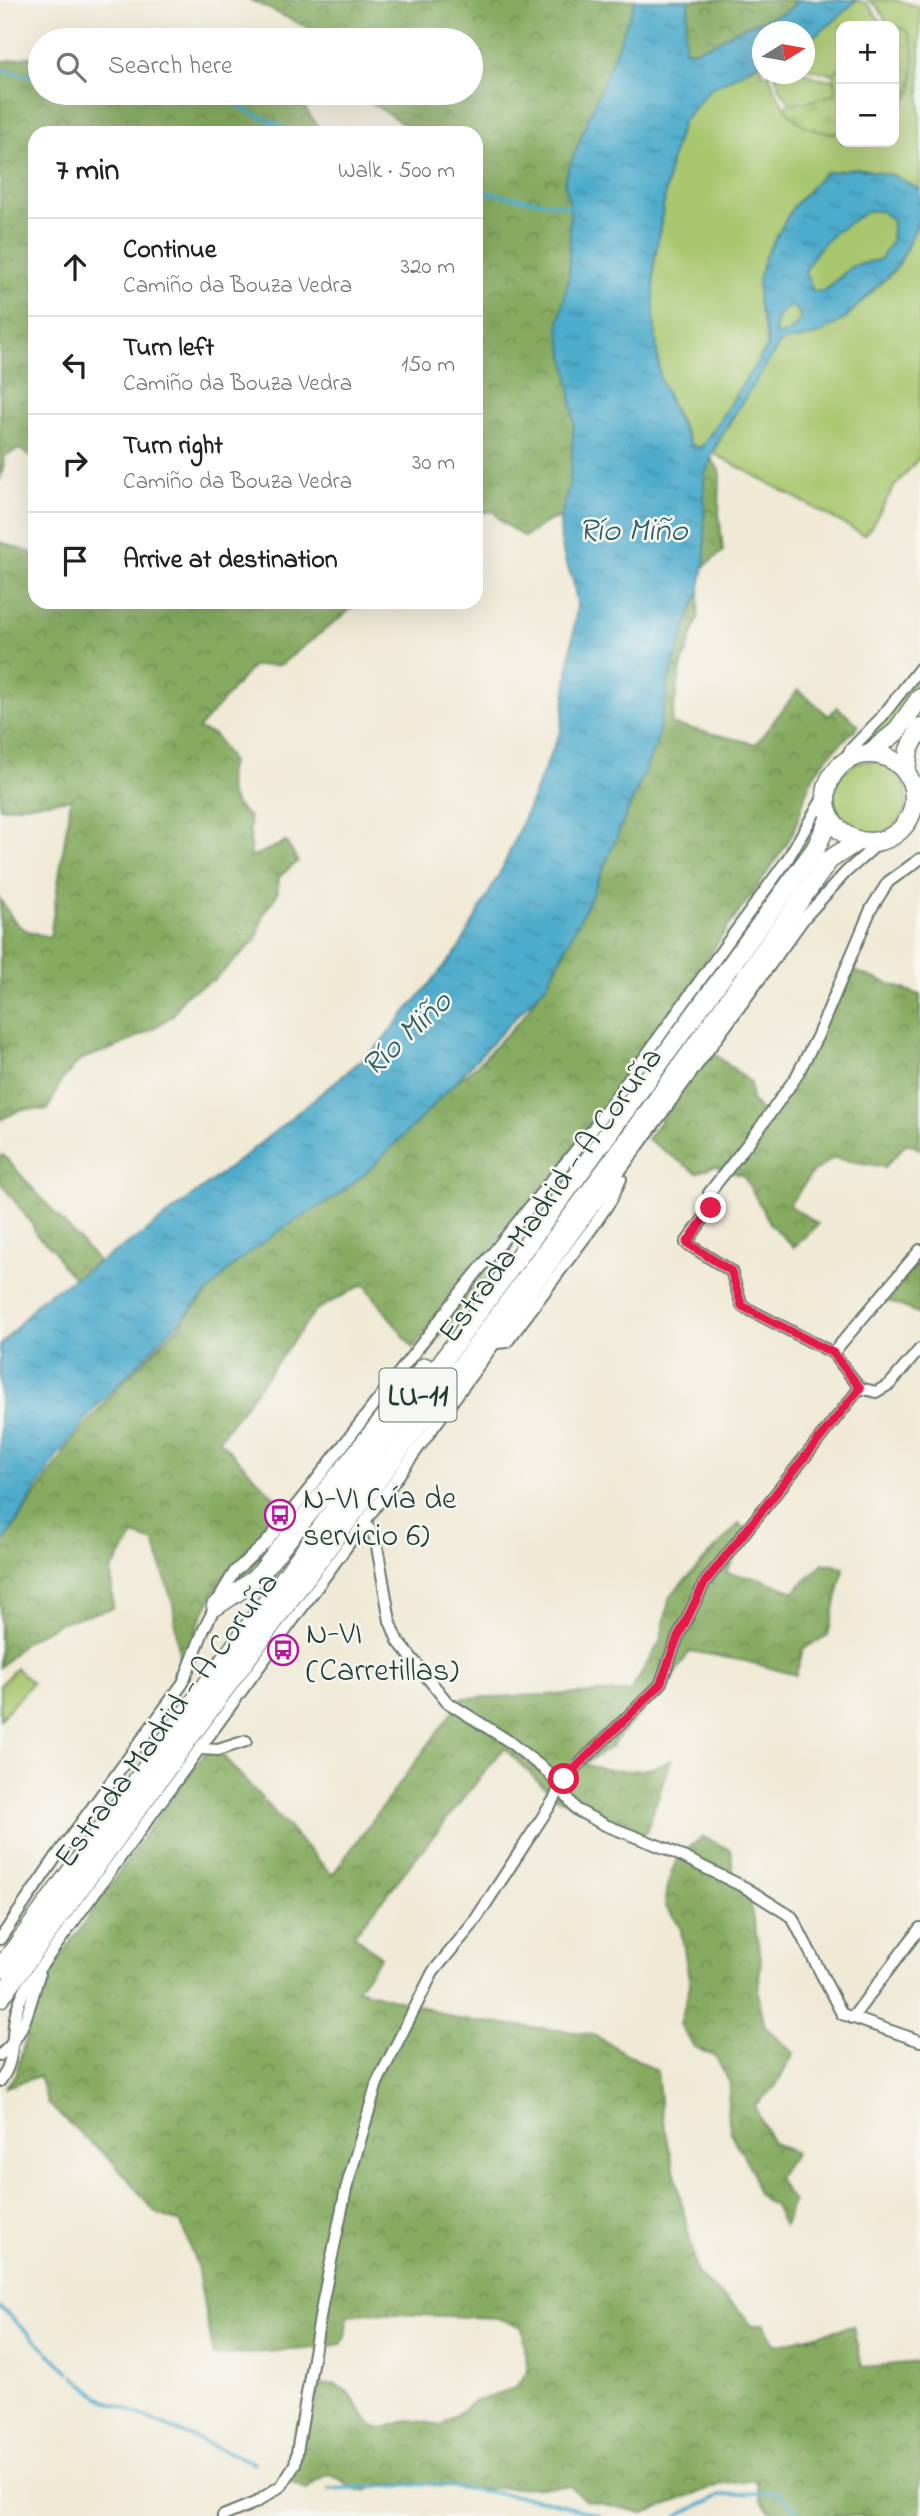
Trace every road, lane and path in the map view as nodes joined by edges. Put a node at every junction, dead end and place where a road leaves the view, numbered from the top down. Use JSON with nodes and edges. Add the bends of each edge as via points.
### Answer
{"nodes":[{"id":1,"x":920,"y":668,"type":"edge"},
{"id":2,"x":920,"y":698,"type":"edge"},
{"id":3,"x":920,"y":728,"type":"edge"},
{"id":4,"x":870,"y":753,"type":"junction"},
{"id":5,"x":843,"y":762,"type":"junction"},
{"id":6,"x":906,"y":771,"type":"junction"},
{"id":7,"x":917,"y":792,"type":"edge"},
{"id":8,"x":826,"y":793,"type":"junction"},
{"id":9,"x":830,"y":817,"type":"junction"},
{"id":10,"x":858,"y":841,"type":"junction"},
{"id":11,"x":881,"y":841,"type":"junction"},
{"id":12,"x":920,"y":859,"type":"edge"},
{"id":13,"x":543,"y":1224,"type":"junction"},
{"id":14,"x":920,"y":1250,"type":"edge"},
{"id":15,"x":920,"y":1349,"type":"edge"},
{"id":16,"x":833,"y":1353,"type":"junction"},
{"id":17,"x":860,"y":1388,"type":"junction"},
{"id":18,"x":365,"y":1522,"type":"junction"},
{"id":19,"x":216,"y":1606,"type":"junction"},
{"id":20,"x":246,"y":1741,"type":"dead end"},
{"id":21,"x":201,"y":1749,"type":"junction"},
{"id":22,"x":560,"y":1788,"type":"junction"},
{"id":23,"x":920,"y":1928,"type":"edge"},
{"id":24,"x":0,"y":1939,"type":"edge"},
{"id":25,"x":0,"y":1969,"type":"edge"},
{"id":26,"x":0,"y":1998,"type":"edge"},
{"id":27,"x":852,"y":2018,"type":"junction"},
{"id":28,"x":920,"y":2041,"type":"edge"},
{"id":29,"x":12,"y":2043,"type":"junction"},
{"id":30,"x":0,"y":2055,"type":"edge"},
{"id":31,"x":0,"y":2081,"type":"edge"},
{"id":32,"x":223,"y":2516,"type":"edge"}],
"edges":[{"from":1,"to":5,"type":"street"},
{"from":2,"to":4,"type":"highway","via":[[896,732]]},
{"from":3,"to":6,"type":"highway","via":[[909,750]]},
{"from":4,"to":5,"type":"highway"},
{"from":4,"to":6,"type":"highway","via":[[890,758]]},
{"from":5,"to":8,"type":"highway","via":[[834,771]]},
{"from":6,"to":7,"type":"highway"},
{"from":7,"to":11,"type":"highway","via":[[903,828]]},
{"from":8,"to":9,"type":"highway"},
{"from":8,"to":19,"type":"street","via":[[787,860],[592,1130],[266,1543],[235,1572]]},
{"from":9,"to":10,"type":"highway","via":[[837,828]]},
{"from":9,"to":13,"type":"highway","name":"Estrada Madrid - A Coruña","number":"LU-11","via":[[816,848]]},
{"from":10,"to":11,"type":"highway"},
{"from":10,"to":26,"type":"highway","name":"Estrada Madrid - A Coruña","number":"LU-11","via":[[829,860]]},
{"from":11,"to":18,"type":"street","via":[[805,917]]},
{"from":12,"to":16,"type":"street","via":[[888,882],[871,909],[796,1077],[709,1193],[711,1208],[687,1243],[731,1271],[742,1306]]},
{"from":13,"to":19,"type":"highway","via":[[260,1573]]},
{"from":13,"to":25,"type":"highway","name":"Estrada Madrid - A Coruña","number":"LU-11"},
{"from":14,"to":16,"type":"street"},
{"from":15,"to":17,"type":"street","via":[[890,1384],[876,1392]]},
{"from":16,"to":17,"type":"street"},
{"from":17,"to":22,"type":"street","via":[[705,1582],[660,1685]]},
{"from":18,"to":21,"type":"street"},
{"from":18,"to":22,"type":"street","via":[[377,1546],[390,1621],[413,1662],[447,1702],[507,1740],[550,1773]]},
{"from":19,"to":24,"type":"street","via":[[183,1683]]},
{"from":20,"to":21,"type":"street","via":[[218,1750]]},
{"from":21,"to":29,"type":"street","via":[[26,1987]]},
{"from":22,"to":27,"type":"street","via":[[577,1810],[746,1888],[792,1917],[842,2014]]},
{"from":22,"to":32,"type":"street","via":[[472,1925],[433,1972],[377,2083],[346,2189],[295,2464],[282,2485]]},
{"from":23,"to":27,"type":"street"},
{"from":27,"to":28,"type":"street"},
{"from":29,"to":30,"type":"street"},
{"from":29,"to":31,"type":"street","via":[[12,2058]]}]}
